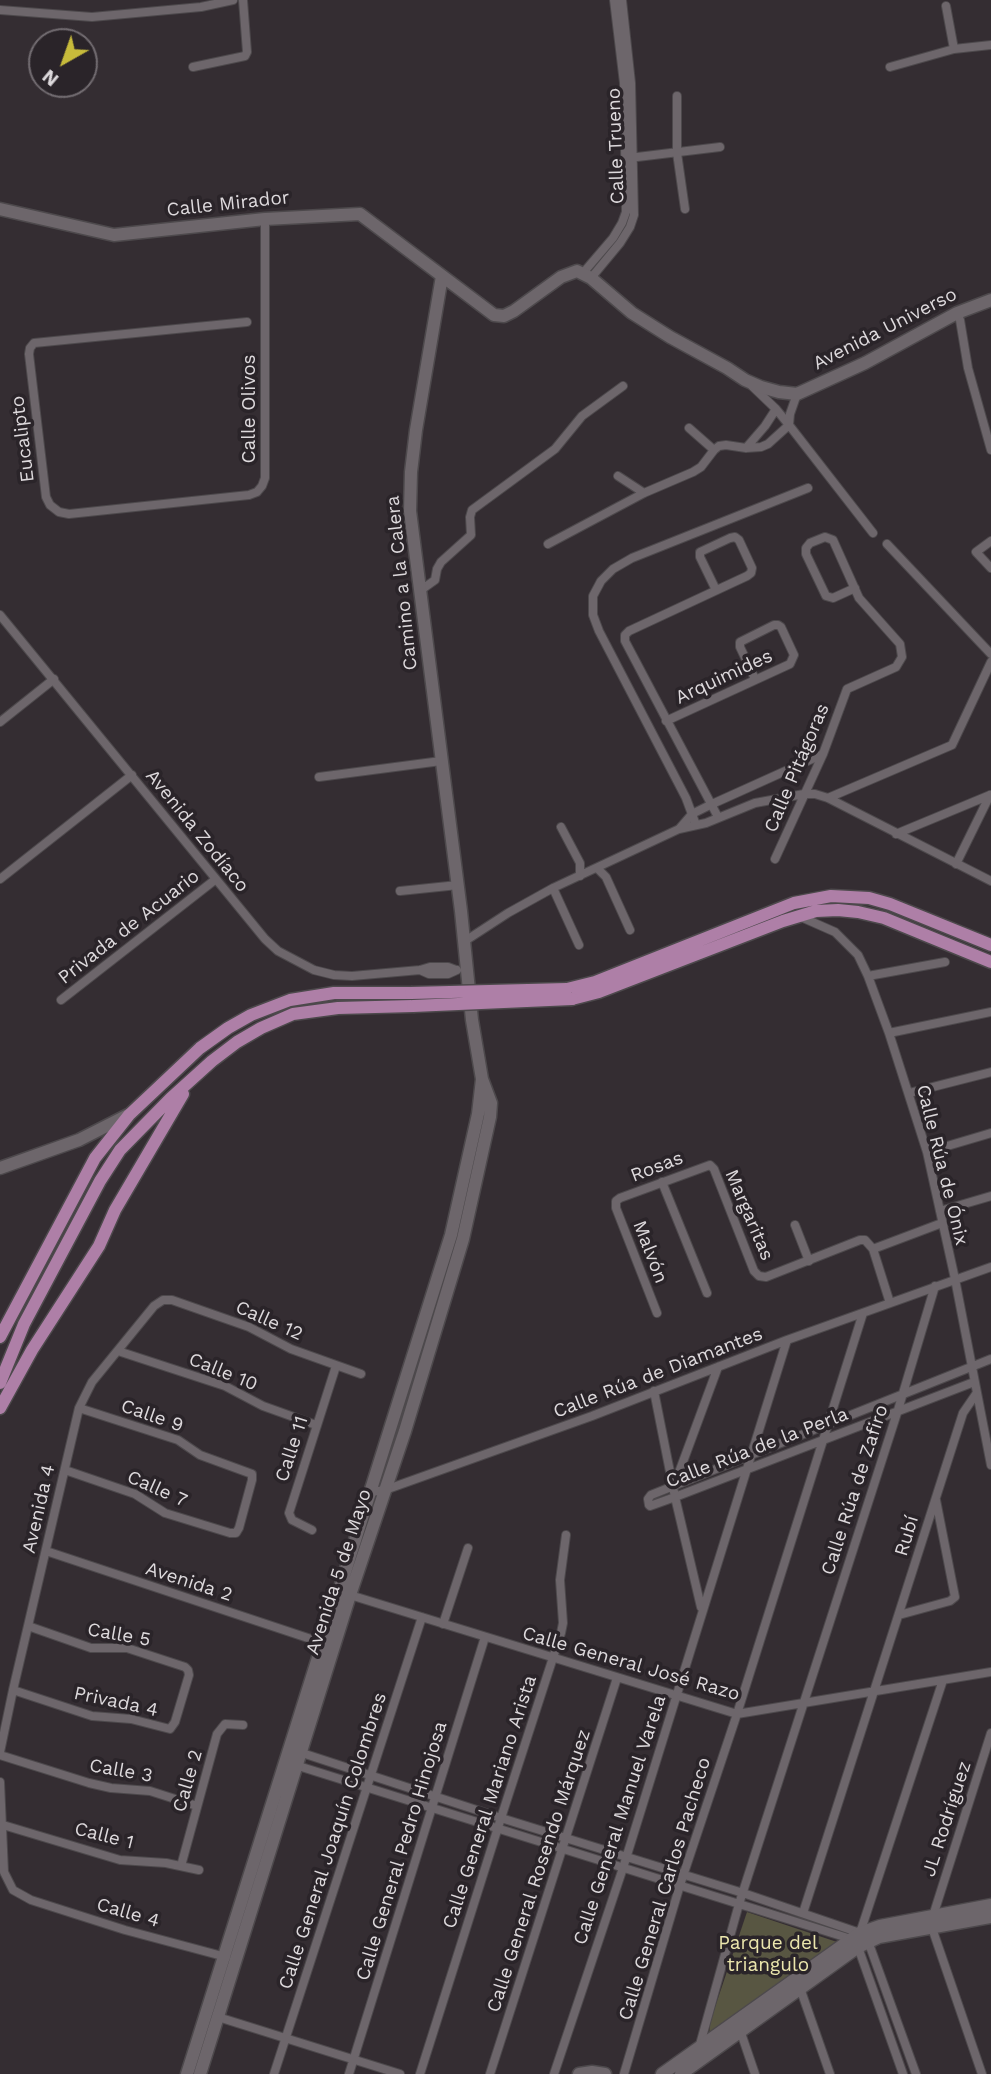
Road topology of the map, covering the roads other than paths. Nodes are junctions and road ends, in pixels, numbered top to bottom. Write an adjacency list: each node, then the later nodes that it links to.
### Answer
1 (233, 0): 6 (street)
2 (243, 0): 9 (street)
3 (614, 0): 14 (street, Calle Trueno)
4 (622, 0): 14 (street, Calle Trueno)
5 (946, 6): 8 (street)
6 (0, 10)
7 (991, 46): 8 (street)
8 (954, 49): 10 (street)
9 (193, 67)
10 (890, 67)
11 (677, 96): 13 (street)
12 (720, 147): 13 (street)
13 (677, 153): 14 (street); 16 (street)
14 (627, 158): 18 (street, Calle Trueno)
15 (0, 209): 17 (street, Calle Mirador)
16 (685, 209)
17 (265, 219): 19 (street, Calle Mirador); 35 (street, Calle Olivos)
18 (587, 275): 19 (street); 23 (street)
19 (442, 276): 42 (street, Camino a la Calera)
20 (991, 300): 21 (street, Avenida Universo)
21 (957, 313): 25 (street, Avenida Universo); 31 (street)
22 (247, 322): 35 (street, Eucalipto)
23 (745, 380): 25 (street); 26 (street)
24 (624, 386): 42 (street)
25 (797, 394): 27 (street)
26 (776, 409): 27 (street); 29 (street)
27 (789, 425): 29 (street); 36 (street)
28 (689, 428): 30 (street)
29 (746, 448): 30 (street)
30 (713, 450): 34 (street)
31 (991, 450)
32 (618, 476): 34 (street)
33 (808, 488): 59 (street)
34 (644, 493): 38 (street)
35 (69, 514)
36 (873, 533)
37 (991, 541): 40 (street)
38 (548, 544)
39 (887, 544): 45 (street)
40 (991, 568)
41 (855, 588): 41 (street); 51 (street, Calle Pitágoras)
42 (421, 590): 52 (street, Camino a la Calera)
43 (716, 590): 43 (street); 49 (street)
44 (0, 615): 47 (street, Avenida Zodíaco)
45 (991, 654)
46 (991, 662): 57 (street)
47 (54, 679): 50 (street); 53 (street, Avenida Zodíaco)
48 (755, 680): 48 (street, Arquimides); 49 (street, Arquimides)
49 (666, 721): 58 (street)
50 (0, 722)
51 (823, 754): 55 (street, Calle Pitágoras); 58 (street)
52 (441, 761): 54 (street); 72 (street, Camino a la Calera)
53 (132, 775): 69 (street); 70 (street, Avenida Zodíaco)
54 (319, 777)
55 (804, 794): 57 (street); 60 (street); 65 (street, Calle Pitágoras)
56 (990, 796): 64 (street); 66 (street)
57 (828, 799): 64 (street)
58 (710, 805): 59 (street); 60 (street)
59 (692, 814): 61 (street); 63 (street)
60 (718, 817): 61 (street)
61 (696, 825): 63 (street)
62 (561, 827): 68 (street)
63 (679, 829): 67 (street)
64 (897, 834): 66 (street)
65 (775, 859)
66 (956, 864): 71 (street)
67 (597, 868): 68 (street); 76 (street)
68 (580, 876): 73 (street)
69 (0, 879)
70 (216, 879): 82 (street, Avenida Zodíaco); 86 (street, Privada de Acuario)
71 (991, 881)
72 (458, 885): 74 (street); 77 (street, Camino a la Calera)
73 (554, 888): 77 (street); 78 (street)
74 (400, 891)
75 (796, 916): 81 (main road); 83 (street, Calle Rúa de Ónix); 84 (main road)
76 (630, 930)
77 (464, 941): 82 (street, Camino a la Calera)
78 (579, 945)
79 (991, 945): 84 (main road)
80 (945, 962): 83 (street)
81 (991, 962)
82 (462, 970): 98 (street, Avenida 5 de Mayo)
83 (868, 976): 88 (street, Calle Rúa de Ónix)
84 (569, 994): 85 (main road, bridge)
85 (412, 999): 90 (main road); 92 (main road)
86 (61, 1000)
87 (991, 1012): 88 (street)
88 (889, 1033): 91 (street, Calle Rúa de Ónix)
89 (991, 1072): 91 (street)
90 (198, 1075): 123 (main road); 127 (main road)
91 (909, 1093): 94 (street, Calle Rúa de Ónix)
92 (129, 1115): 96 (street); 114 (main road)
93 (991, 1133): 94 (street)
94 (927, 1152): 101 (street, Calle Rúa de Ónix)
95 (710, 1165): 97 (street, Rosas); 105 (street, Margaritas)
96 (0, 1168)
97 (662, 1182): 100 (street, Rosas); 109 (street)
98 (469, 1187): 138 (street, Avenida 5 de Mayo); 139 (street, Avenida 5 de Mayo)
99 (991, 1196): 101 (street)
100 (616, 1201): 113 (street, Malvón)
101 (940, 1211): 102 (street, Calle Rúa de Ónix)
102 (942, 1223): 104 (street); 107 (street, Calle Rúa de Ónix)
103 (795, 1225): 105 (street)
104 (873, 1249): 105 (street); 111 (street)
105 (809, 1261)
106 (991, 1267): 107 (street, Calle Rúa de Diamantes)
107 (955, 1279): 108 (street, Calle Rúa de Diamantes); 119 (street, Calle Rúa de Ónix)
108 (935, 1286): 111 (street, Calle Rúa de Diamantes); 125 (street, Calle Rúa de Zafiro)
109 (707, 1293)
110 (163, 1300): 116 (street, Avenida 4); 118 (street, Calle 12)
111 (890, 1303): 112 (street, Calle Rúa de Diamantes)
112 (863, 1312): 115 (street, Calle Rúa de Diamantes); 131 (street, Calle General Carlos Pacheco)
113 (656, 1313)
114 (0, 1337)
115 (787, 1340): 120 (street, Calle Rúa de Diamantes); 133 (street, Calle General Manuel Varela)
116 (118, 1351): 128 (street, Avenida 4); 130 (street, Calle 10)
117 (991, 1359): 119 (street, Calle Rúa de la Perla)
118 (336, 1366): 121 (street, Calle 12); 130 (street, Calle 11)
119 (971, 1366): 122 (street, Calle Rúa de Ónix); 125 (street, Calle Rúa de la Perla)
120 (718, 1367): 124 (street, Calle Rúa de Diamantes); 137 (street)
121 (361, 1374)
122 (974, 1382): 126 (street, Calle Rúa de Ónix); 129 (street, Calle Rúa de la Perla)
123 (0, 1383)
124 (654, 1391): 137 (street); 138 (street, Calle Rúa de Diamantes)
125 (903, 1394): 129 (street, Calle Rúa de Zafiro); 131 (street, Calle Rúa de la Perla)
126 (976, 1394): 134 (street, Calle Rúa de Ónix); 140 (street, Rubí)
127 (0, 1408)
128 (79, 1408): 136 (street, Avenida 4); 143 (street, Calle 9)
129 (898, 1410): 132 (street, Calle Rúa de la Perla); 164 (street, Calle Rúa de Zafiro)
130 (316, 1425): 142 (street, Calle 11)
131 (827, 1425): 132 (street, Calle General Carlos Pacheco); 133 (street, Calle Rúa de la Perla)
132 (824, 1439): 135 (street, Calle Rúa de la Perla); 165 (street, Calle General Carlos Pacheco)
133 (753, 1454): 135 (street, Calle General Manuel Varela); 137 (street, Calle Rúa de la Perla)
134 (991, 1465)
135 (748, 1469): 141 (street, Calle Rúa de la Perla); 149 (street, Calle General Manuel Varela)
136 (65, 1470): 143 (street, Calle 7); 147 (street, Avenida 4)
137 (674, 1486): 141 (street); 141 (street, Calle Rúa de la Perla)
138 (385, 1490): 139 (street, Calle Rúa de Diamantes); 145 (street, Avenida 5 de Mayo)
139 (371, 1492): 145 (street, Avenida 5 de Mayo)
140 (935, 1496): 150 (street, Rubí); 150 (street)
141 (675, 1497): 149 (street)
142 (312, 1530)
143 (236, 1533)
144 (566, 1535): 156 (street, Calle General Mariano Arista)
145 (361, 1541): 148 (street, Avenida 5 de Mayo); 155 (street, Avenida 5 de Mayo)
146 (468, 1548): 152 (street)
147 (46, 1551): 153 (street, Avenida 4); 155 (street, Avenida 2)
148 (350, 1595): 151 (street, Calle General José Razo); 160 (street, Avenida 5 de Mayo)
149 (702, 1610): 163 (street, Calle General Manuel Varela)
150 (899, 1615): 162 (street, Rubí)
151 (422, 1617): 152 (street, Calle General José Razo); 172 (street, Calle General Joaquín Colombres)
152 (443, 1624): 154 (street, Calle General José Razo)
153 (28, 1626): 161 (street, Avenida 4); 166 (street, Calle 5)
154 (485, 1637): 156 (street, Calle General José Razo); 175 (street, Calle General Pedro Hinojosa)
155 (323, 1643): 160 (street, Avenida 5 de Mayo)
156 (553, 1658): 158 (street, Calle General José Razo); 178 (street, Calle General Mariano Arista)
157 (991, 1672): 159 (street, Calle General José Razo)
158 (617, 1678): 163 (street, Calle General José Razo); 181 (street, Calle General Rosendo Márquez)
159 (943, 1680): 162 (street, Calle General José Razo); 195 (street)
160 (317, 1684): 169 (street, Avenida 5 de Mayo)
161 (13, 1690): 166 (street, Privada 4); 170 (street, Avenida 4)
162 (873, 1691): 164 (street, Calle General José Razo); 192 (street, Rubí)
163 (676, 1696): 165 (street, Calle General José Razo); 183 (street, Calle General Manuel Varela)
164 (804, 1703): 165 (street, Calle General José Razo); 189 (street, Calle Rúa de Zafiro)
165 (737, 1714): 187 (street, Calle General Carlos Pacheco)
166 (173, 1726)
167 (243, 1726): 176 (street, Calle 2)
168 (991, 1733): 194 (street, JL Rodríguez)
169 (296, 1750): 171 (street, Avenida 5 de Mayo); 172 (street)
170 (0, 1753): 176 (street, Calle 3)
171 (291, 1764): 174 (street); 196 (street, Avenida 5 de Mayo)
172 (371, 1775): 174 (street, Calle General Joaquín Colombres); 175 (street)
173 (0, 1782): 179 (street)
174 (367, 1788): 177 (street); 200 (street, Calle General Joaquín Colombres)
175 (435, 1796): 177 (street, Calle General Pedro Hinojosa); 178 (street)
176 (197, 1806): 184 (street, Calle 2)
177 (431, 1808): 180 (street); 202 (street, Calle General Pedro Hinojosa)
178 (501, 1818): 180 (street, Calle General Mariano Arista); 181 (street)
179 (3, 1825): 184 (street, Calle 1); 196 (street, Calle 4)
180 (497, 1829): 182 (street); 209 (street, Calle General Mariano Arista)
181 (566, 1838): 182 (street, Calle General Rosendo Márquez); 183 (street)
182 (562, 1849): 185 (street); 210 (street, Calle General Rosendo Márquez)
183 (626, 1856): 185 (street, Calle General Manuel Varela); 187 (street)
184 (181, 1866): 186 (street, Calle 1)
185 (623, 1868): 188 (street); 211 (street, Calle General Manuel Varela)
186 (199, 1870)
187 (684, 1874): 188 (street, Calle General Carlos Pacheco); 189 (street)
188 (680, 1885): 190 (street); 214 (street, Calle General Carlos Pacheco)
189 (743, 1893): 190 (street, Calle Rúa de Zafiro); 192 (street)
190 (739, 1904): 195 (street); 201 (street, Calle Rúa de Zafiro)
191 (991, 1905): 194 (street)
192 (803, 1913): 195 (street)
193 (991, 1917): 194 (street)
194 (932, 1922): 195 (street); 221 (street)
195 (859, 1940): 197 (street); 219 (street); 220 (street)
196 (230, 1958): 198 (street, Avenida 5 de Mayo); 204 (street, Avenida 5 de Mayo)
197 (798, 1984): 199 (street); 218 (street)
198 (218, 2017): 200 (street); 205 (street, Avenida 5 de Mayo)
199 (738, 2026): 201 (street); 203 (street); 217 (street)
200 (285, 2038): 202 (street); 206 (street, Calle General Joaquín Colombres)
201 (699, 2048): 203 (street, Calle Rúa de Zafiro); 215 (street)
202 (354, 2059): 207 (street, Calle General Pedro Hinojosa); 208 (street)
203 (699, 2062): 216 (street)
204 (187, 2074)
205 (200, 2074)
206 (274, 2074)
207 (349, 2074)
208 (400, 2074)
209 (419, 2074)
210 (490, 2074)
211 (554, 2074)
212 (579, 2074): 213 (street)
213 (605, 2074)
214 (624, 2074)
215 (662, 2074)
216 (681, 2074)
217 (755, 2074)
218 (830, 2074)
219 (903, 2074)
220 (916, 2074)
221 (982, 2074)

